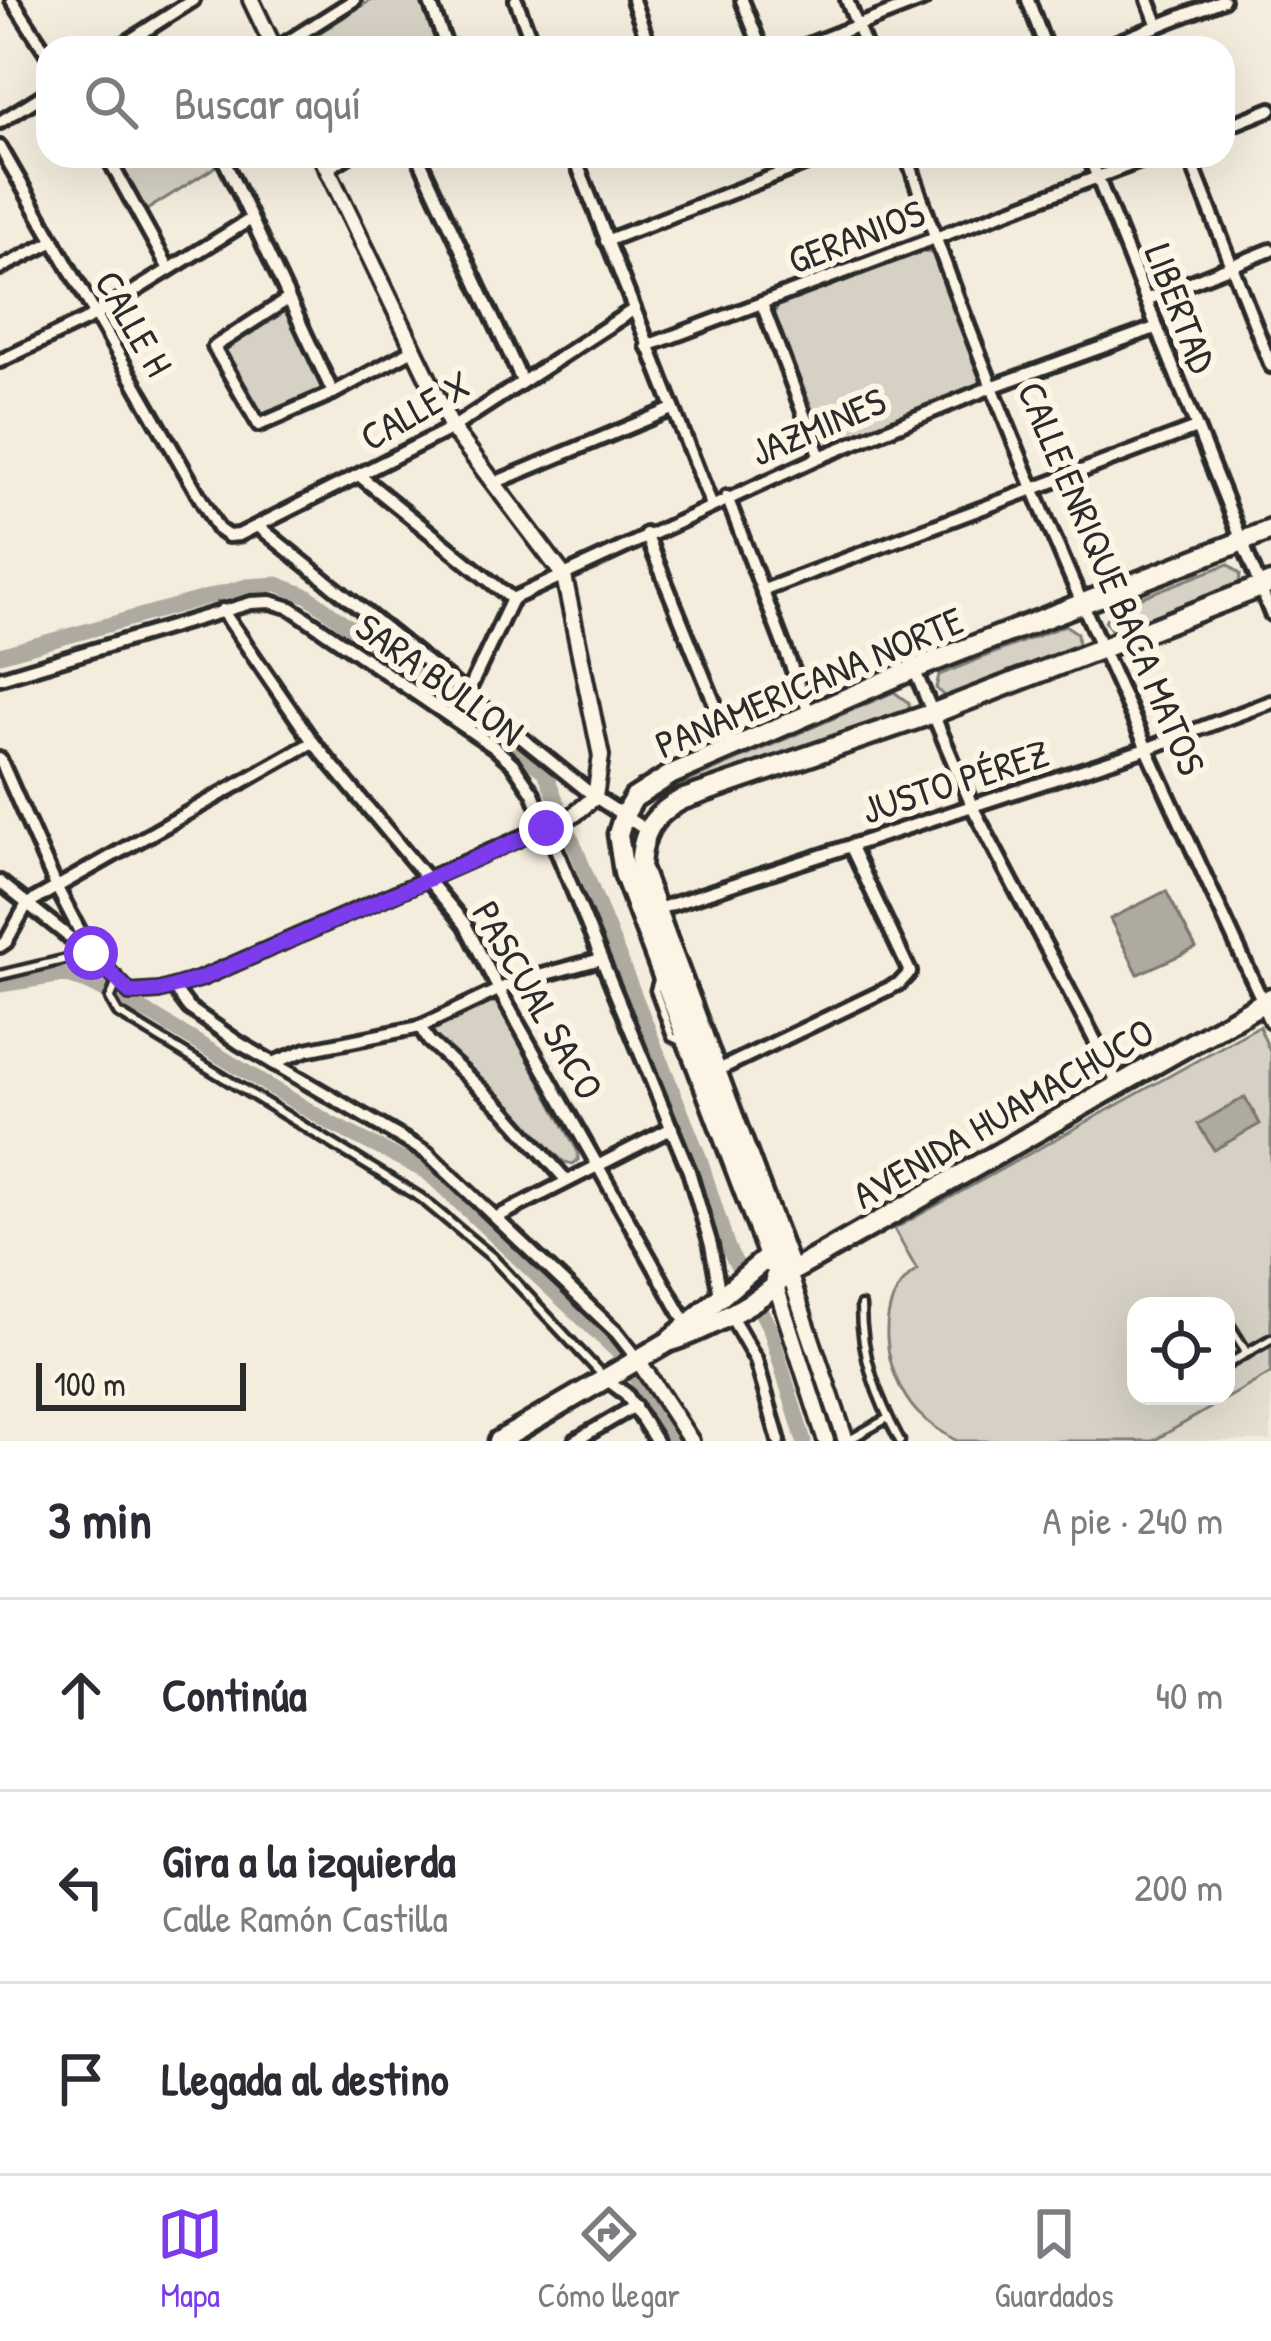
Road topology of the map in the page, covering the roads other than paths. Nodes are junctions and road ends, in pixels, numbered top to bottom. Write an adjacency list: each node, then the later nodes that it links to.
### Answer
1 (12, 0): 27 (street)
2 (193, 0): 16 (street)
3 (251, 0): 17 (street)
4 (354, 0): 18 (street)
5 (429, 0): 19 (street)
6 (515, 0): 20 (street)
7 (632, 0): 21 (street)
8 (742, 0): 22 (street)
9 (847, 0): 14 (street)
10 (923, 0): 14 (street)
11 (1028, 0): 25 (street)
12 (1148, 0): 15 (street)
13 (1223, 0): 15 (street)
14 (857, 26): 23 (street); 24 (street)
15 (1158, 26): 26 (street)
16 (137, 36)
17 (270, 36)
18 (296, 36)
19 (442, 36)
20 (529, 36)
21 (646, 36)
22 (756, 36)
23 (831, 36)
24 (861, 36)
25 (1042, 36)
26 (1133, 36)
27 (36, 37)
28 (36, 100): 30 (street)
29 (1270, 114): 31 (street)
30 (0, 122)
31 (1235, 124)
32 (0, 147): 46 (street, CALLE H)
33 (114, 168): 51 (street)
34 (227, 168): 44 (street)
35 (326, 168): 59 (street)
36 (424, 168): 62 (street)
37 (579, 168): 47 (street)
38 (794, 168): 47 (street)
39 (911, 168): 45 (street, CALLE ENRIQUE BACA MATOS)
40 (1094, 168): 43 (street, LIBERTAD)
41 (1123, 168): 43 (street, GERANIOS)
42 (1194, 168): 49 (street)
43 (1098, 178): 45 (street, GERANIOS); 53 (street, LIBERTAD)
44 (250, 219): 51 (street); 52 (street)
45 (935, 238): 54 (street, GERANIOS); 63 (street, CALLE ENRIQUE BACA MATOS)
46 (54, 241): 50 (street); 56 (street, CALLE H)
47 (606, 241): 55 (street)
48 (1271, 250): 49 (street)
49 (1232, 265): 53 (street); 61 (street)
50 (0, 268)
51 (170, 269): 56 (street)
52 (289, 299): 64 (street); 64 (street)
53 (1146, 300): 57 (street, LIBERTAD)
54 (762, 304): 58 (street, GERANIOS); 68 (street)
55 (633, 310): 58 (street); 62 (street, CALLE X)
56 (94, 316): 60 (street); 75 (street, CALLE H)
57 (1155, 328): 63 (street, JAZMINES); 67 (street, LIBERTAD)
58 (646, 346): 65 (street)
59 (411, 351): 64 (street); 66 (street)
60 (0, 361)
61 (1271, 366)
62 (522, 381): 66 (street, CALLE X)
63 (994, 386): 68 (street, JAZMINES); 71 (street, CALLE ENRIQUE BACA MATOS)
64 (333, 393)
65 (672, 409): 70 (street); 73 (street)
66 (452, 428): 69 (street, CALLE X); 70 (street)
67 (1196, 428): 71 (street); 78 (street, LIBERTAD)
68 (820, 457): 72 (street, JAZMINES)
69 (360, 476): 74 (street, CALLE X); 82 (street)
70 (494, 484): 79 (street)
71 (1035, 487): 81 (street); 83 (street, CALLE ENRIQUE BACA MATOS)
72 (727, 497): 73 (street, JAZMINES); 81 (street)
73 (711, 504): 77 (street, JAZMINES)
74 (258, 526): 75 (street, CALLE X); 89 (street)
75 (218, 529)
76 (1271, 530): 78 (main road, PANAMERICANA NORTE)
77 (646, 534): 79 (street, JAZMINES); 94 (street)
78 (1240, 542): 80 (street, LIBERTAD); 83 (main road, PANAMERICANA NORTE)
79 (564, 577): 82 (street, JAZMINES); 97 (street)
80 (1265, 586): 85 (street, LIBERTAD); 86 (main road, PANAMERICANA NORTE)
81 (764, 590): 92 (street)
82 (512, 599): 89 (street)
83 (1081, 604): 86 (street, CALLE ENRIQUE BACA MATOS); 87 (main road, PANAMERICANA NORTE)
84 (222, 610): 88 (street, SARA BULLON); 93 (street, PASCUAL SACO); 101 (street, SARA BULLON)
85 (1271, 614)
86 (1099, 648): 91 (main road, PANAMERICANA NORTE); 95 (street, CALLE ENRIQUE BACA MATOS)
87 (914, 669): 91 (street); 92 (main road, PANAMERICANA NORTE)
88 (0, 678)
89 (467, 694): 97 (street)
90 (1271, 703): 95 (street, JUSTO PÉREZ)
91 (934, 713): 98 (street); 102 (main road, PANAMERICANA NORTE)
92 (810, 715): 94 (main road, PANAMERICANA NORTE)
93 (314, 742): 104 (street, PASCUAL SACO); 106 (street)
94 (733, 749): 100 (main road, PANAMERICANA NORTE)
95 (1146, 749): 98 (street, JUSTO PÉREZ); 116 (street, CALLE ENRIQUE BACA MATOS)
96 (0, 759): 106 (street)
97 (595, 796): 99 (street); 100 (street)
98 (973, 808): 103 (street, JUSTO PÉREZ); 120 (street)
99 (575, 814): 101 (street)
100 (624, 815): 102 (street); 119 (main road)
101 (550, 826): 104 (street); 111 (street, SARA BULLON)
102 (646, 830): 108 (main road)
103 (851, 847): 108 (street, JUSTO PÉREZ); 119 (street)
104 (427, 881): 113 (street); 115 (street, PASCUAL SACO)
105 (0, 882): 107 (street)
106 (56, 886): 107 (street); 110 (street)
107 (27, 904): 109 (street); 110 (street)
108 (655, 910): 119 (main road)
109 (0, 946)
110 (91, 953): 112 (lane); 114 (street)
111 (601, 959): 115 (street); 121 (street, SARA BULLON)
112 (0, 975)
113 (173, 987): 114 (street); 118 (street)
114 (114, 990): 135 (lane)
115 (499, 990): 117 (street); 122 (street, PASCUAL SACO)
116 (1268, 1007): 120 (main road, AVENIDA HUAMACHUCO)
117 (420, 1027): 118 (street); 123 (street)
118 (273, 1064): 124 (street)
119 (711, 1074): 125 (main road); 126 (main road)
120 (1118, 1084): 126 (main road, AVENIDA HUAMACHUCO)
121 (672, 1127): 122 (street); 127 (street, SARA BULLON)
122 (598, 1165): 123 (street); 129 (street, PASCUAL SACO)
123 (567, 1181): 124 (street)
124 (497, 1217): 135 (street)
125 (764, 1264): 126 (main road); 127 (main road)
126 (778, 1282): 127 (main road, AVENIDA HUAMACHUCO); 143 (street); 144 (street)
127 (731, 1300): 129 (main road); 132 (main road); 142 (street, SARA BULLON)
128 (861, 1306): 137 (lane)
129 (686, 1323): 132 (main road)
130 (1235, 1334): 133 (lane)
131 (1271, 1339): 133 (lane)
132 (668, 1342): 135 (main road)
133 (1247, 1353): 134 (lane)
134 (1235, 1360)
135 (623, 1369): 136 (street); 138 (main road); 141 (street)
136 (634, 1406): 139 (street); 140 (street)
137 (888, 1418): 144 (lane); 145 (lane)
138 (499, 1441)
139 (574, 1441)
140 (656, 1441)
141 (692, 1441)
142 (779, 1441)
143 (826, 1441)
144 (846, 1441)
145 (900, 1441)

